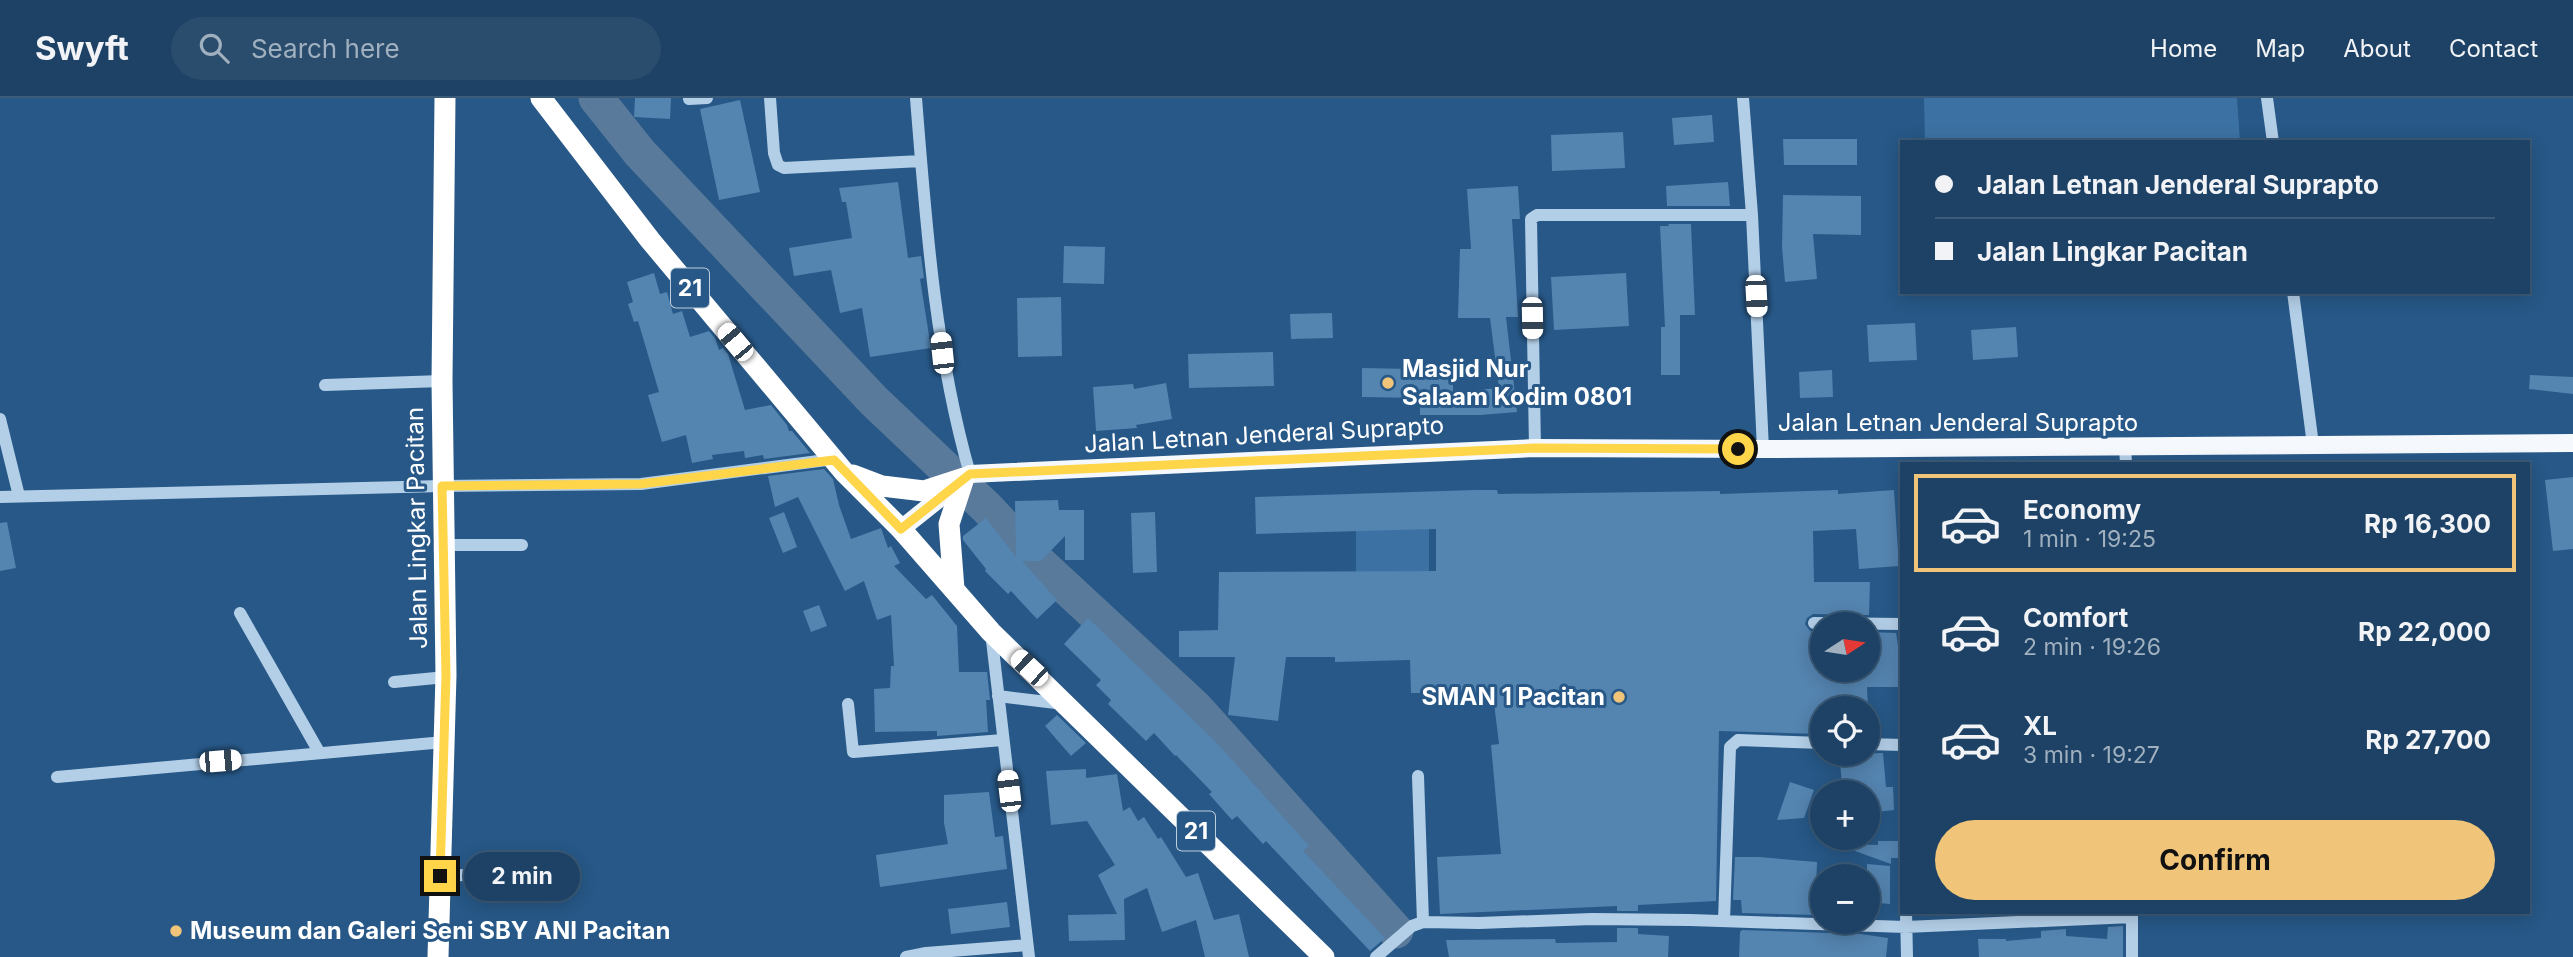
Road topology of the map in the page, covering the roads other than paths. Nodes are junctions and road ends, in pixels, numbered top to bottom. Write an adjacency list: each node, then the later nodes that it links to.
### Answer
1 (444, 98): 13 (highway, Jalan Lingkar Pacitan)
2 (541, 98): 22 (highway, 21)
3 (706, 98): 8 (street)
4 (770, 98): 10 (street)
5 (916, 98): 10 (street)
6 (1742, 98): 11 (street)
7 (2267, 98): 9 (street)
8 (689, 99)
9 (2273, 140)
10 (921, 161): 23 (street)
11 (1752, 215): 16 (street); 19 (street)
12 (2293, 294): 18 (street)
13 (442, 381): 14 (street); 24 (highway, Jalan Lingkar Pacitan)
14 (326, 385)
15 (0, 419): 25 (street)
16 (1535, 441): 19 (main road, Jalan Letnan Jenderal Suprapto); 23 (main road, Jalan Letnan Jenderal Suprapto)
17 (2573, 443): 18 (main road, Jalan Letnan Jenderal Suprapto)
18 (2314, 445): 20 (main road, Jalan Letnan Jenderal Suprapto)
19 (1763, 449): 21 (main road, Jalan Letnan Jenderal Suprapto)
20 (2126, 455): 21 (main road, Jalan Letnan Jenderal Suprapto)
21 (1902, 456)
22 (839, 466): 23 (highway); 24 (street); 27 (highway, 21)
23 (960, 482): 27 (main road); 30 (highway)
24 (442, 486): 25 (street); 28 (highway, Jalan Lingkar Pacitan)
25 (19, 496): 26 (street)
26 (0, 497)
27 (901, 529): 30 (highway, 21)
28 (443, 545): 29 (street); 35 (highway, Jalan Lingkar Pacitan)
29 (522, 545)
30 (954, 589): 34 (highway, 21)
31 (240, 613): 45 (street)
32 (1880, 624): 33 (street)
33 (1900, 624)
34 (991, 632): 37 (street); 39 (highway, 21)
35 (446, 677): 36 (street); 41 (highway, Jalan Lingkar Pacitan)
36 (394, 682)
37 (998, 696): 39 (street); 40 (street)
38 (848, 704): 40 (street)
39 (1067, 704): 59 (highway, 21)
40 (1003, 740): 55 (street)
41 (444, 742): 45 (street); 49 (highway, Jalan Lingkar Pacitan)
42 (1810, 743): 52 (street)
43 (1880, 744): 44 (street)
44 (1900, 745)
45 (319, 752): 47 (street)
46 (1418, 776): 53 (street)
47 (57, 777)
48 (539, 872): 49 (street)
49 (440, 876): 57 (highway, Jalan Lingkar Pacitan)
50 (1906, 914): 54 (street)
51 (2132, 914): 54 (street); 61 (street)
52 (1724, 921): 53 (street); 54 (street)
53 (1418, 924): 56 (street)
54 (1906, 927): 60 (street)
55 (1028, 951): 58 (street)
56 (1377, 956)
57 (438, 957)
58 (906, 957)
59 (1324, 957)
60 (1907, 957)
61 (2132, 957)

